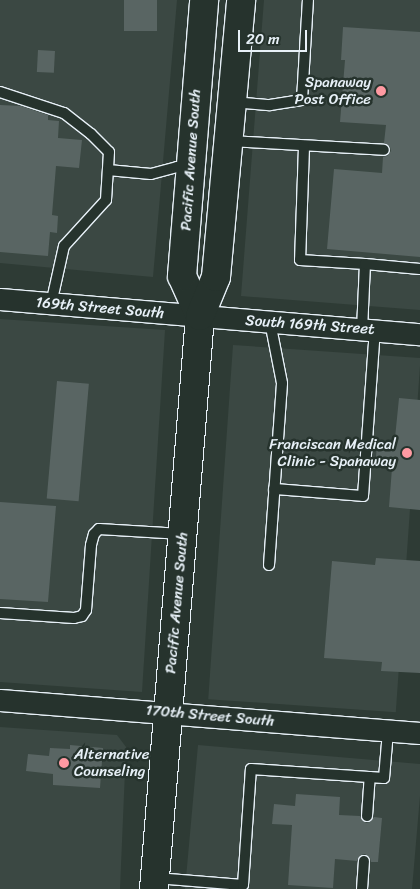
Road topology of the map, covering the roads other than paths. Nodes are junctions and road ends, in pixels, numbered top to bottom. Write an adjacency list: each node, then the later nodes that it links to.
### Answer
1 (204, 0): 10 (main road, Pacific Avenue South)
2 (241, 0): 5 (main road, Pacific Avenue South)
3 (308, 0): 5 (lane)
4 (0, 92): 9 (lane)
5 (232, 102): 6 (main road, Pacific Avenue South)
6 (228, 141): 7 (lane); 15 (main road, Pacific Avenue South)
7 (304, 146): 8 (lane); 11 (lane)
8 (384, 150)
9 (108, 170): 10 (lane); 14 (lane)
10 (190, 170): 15 (main road, Pacific Avenue South)
11 (366, 264): 12 (lane); 17 (lane)
12 (420, 269)
13 (0, 300): 14 (street, 169th Street South)
14 (51, 304): 15 (street, 169th Street South)
15 (200, 316): 16 (street, South 169th Street); 20 (main road, Pacific Avenue South)
16 (270, 322): 17 (street, South 169th Street); 19 (lane)
17 (368, 330): 18 (street, South 169th Street); 19 (lane)
18 (420, 334)
19 (274, 489): 21 (lane)
20 (182, 534): 22 (lane); 24 (main road, Pacific Avenue South)
21 (269, 565)
22 (0, 613)
23 (0, 700): 24 (street, 170th Street South)
24 (168, 712): 25 (street, 170th Street South); 30 (main road, Pacific Avenue South)
25 (388, 731): 26 (street, 170th Street South); 27 (lane)
26 (420, 733)
27 (370, 777): 28 (lane); 31 (lane)
28 (367, 816)
29 (364, 861): 32 (lane)
30 (154, 884): 31 (lane)
31 (245, 887)
32 (362, 889)

